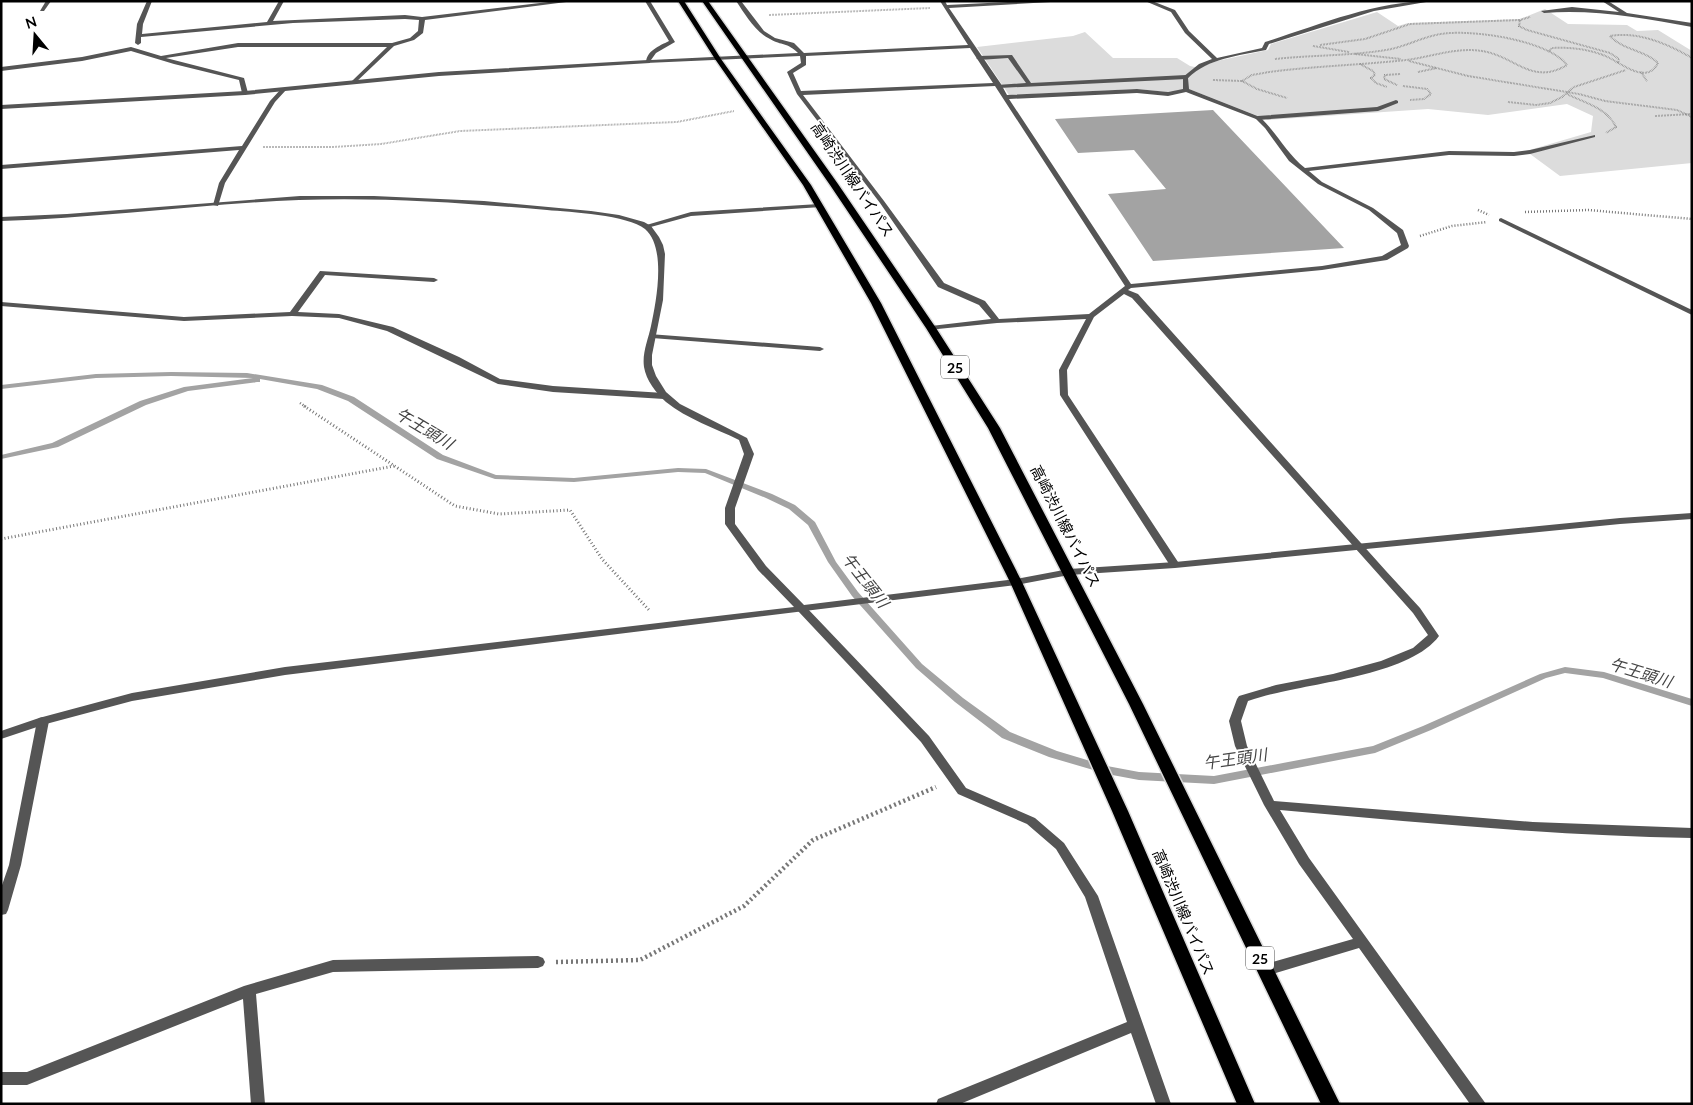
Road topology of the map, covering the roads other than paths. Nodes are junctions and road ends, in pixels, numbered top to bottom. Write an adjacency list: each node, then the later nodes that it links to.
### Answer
1 (49, 1): 16 (street)
2 (150, 1): 22 (street)
3 (282, 1): 20 (street)
4 (572, 1): 14 (street)
5 (647, 1): 32 (street)
6 (681, 1): 29 (main road, 高崎渋川線バイパス)
7 (705, 1): 27 (main road, 高崎渋川線バイパス / 25)
8 (738, 1): 26 (street)
9 (942, 1): 15 (street)
10 (1066, 1): 15 (street)
11 (1147, 1): 31 (street)
12 (1430, 1): 31 (street)
13 (1604, 1): 18 (street)
14 (538, 3): 19 (street)
15 (945, 7): 24 (street)
16 (42, 10)
17 (1544, 11): 18 (street)
18 (1626, 14): 21 (street)
19 (422, 19): 20 (street); 23 (street)
20 (269, 23): 22 (street)
21 (1692, 25)
22 (138, 36): 25 (street)
23 (392, 45): 28 (street); 35 (street)
24 (972, 46): 26 (street); 30 (street)
25 (132, 49): 28 (street); 33 (street)
26 (803, 55): 27 (street); 41 (street)
27 (746, 57): 29 (street); 62 (main road, 高崎渋川線バイパス / 25)
28 (159, 58): 40 (street)
29 (718, 58): 32 (street); 51 (main road, 高崎渋川線バイパス)
30 (979, 58): 36 (street); 37 (street)
31 (1216, 60): 34 (street)
32 (648, 62): 35 (street)
33 (1, 69)
34 (1186, 77): 37 (street); 39 (street)
35 (354, 82): 38 (street)
36 (998, 85): 37 (street); 41 (street); 42 (street)
37 (1030, 85)
38 (283, 90): 40 (street); 47 (street)
39 (1186, 90): 42 (street); 45 (street)
40 (245, 93): 44 (street)
41 (799, 93): 61 (street)
42 (1006, 97): 56 (street)
43 (1399, 100): 45 (street)
44 (1, 107)
45 (1258, 118): 49 (street)
46 (1593, 136): 49 (street)
47 (245, 148): 48 (street); 50 (street)
48 (1, 167)
49 (1304, 170): 56 (street)
50 (216, 205): 52 (street); 54 (street)
51 (819, 206): 54 (street); 70 (main road, 高崎渋川線バイパス)
52 (1, 219)
53 (1501, 220): 58 (street)
54 (647, 226): 63 (street)
55 (434, 280): 59 (street)
56 (1126, 288): 60 (street); 67 (street)
57 (1, 304): 59 (street)
58 (1692, 313)
59 (292, 314): 65 (street)
60 (1092, 316): 61 (street); 68 (street)
61 (997, 321): 62 (street)
62 (931, 328): 69 (main road, 高崎渋川線バイパス / 25)
63 (652, 336): 64 (street); 65 (street)
64 (820, 349)
65 (664, 396): 71 (street)
66 (1692, 516): 67 (street)
67 (1360, 547): 68 (street); 74 (street)
68 (1174, 565): 69 (street)
69 (1069, 572): 70 (street); 79 (main road, 高崎渋川線バイパス / 25)
70 (1016, 582): 71 (street); 86 (main road, 高崎渋川線バイパス)
71 (802, 609): 72 (street); 81 (street)
72 (43, 721): 73 (street); 76 (street)
73 (1, 735)
74 (1268, 800): 75 (street); 77 (street)
75 (1692, 833)
76 (1, 910)
77 (1362, 942): 79 (street); 88 (street)
78 (538, 962): 80 (street)
79 (1266, 970): 87 (main road, 高崎渋川線バイパス / 25)
80 (249, 990): 82 (street); 83 (street)
81 (1135, 1025): 84 (street); 85 (street)
82 (1, 1079)
83 (258, 1104)
84 (943, 1104)
85 (1164, 1104)
86 (1246, 1104)
87 (1331, 1104)
88 (1479, 1104)

